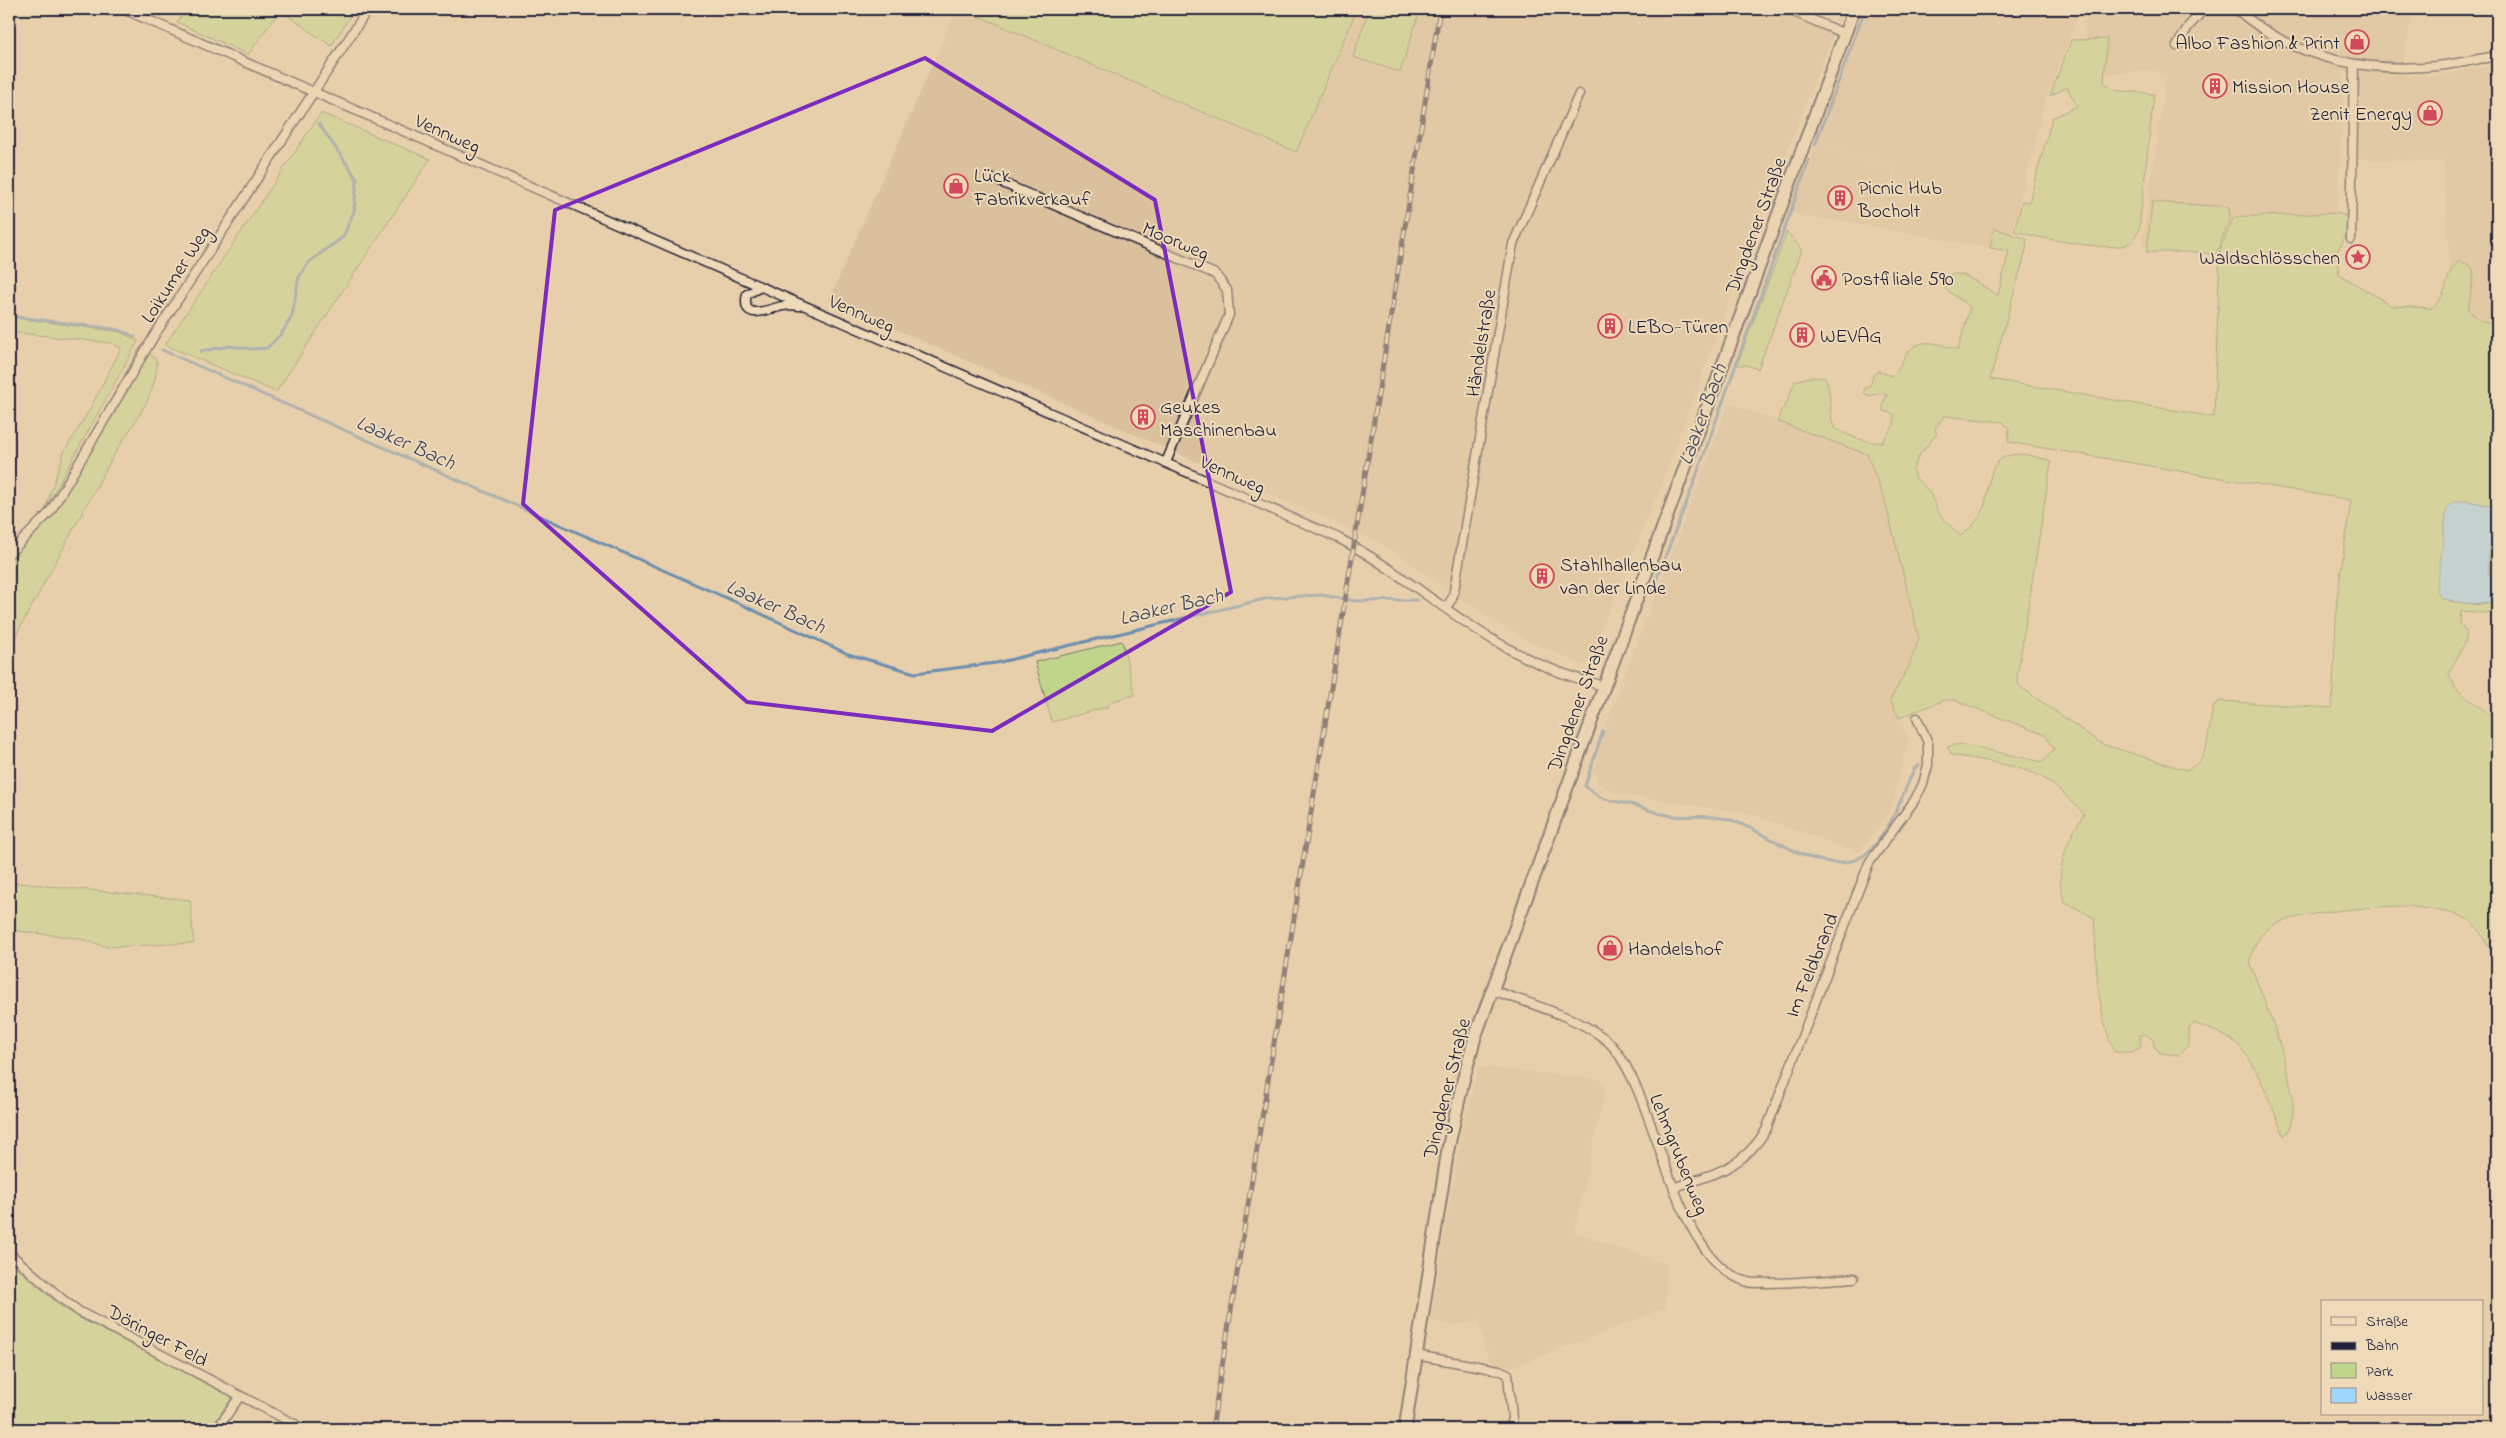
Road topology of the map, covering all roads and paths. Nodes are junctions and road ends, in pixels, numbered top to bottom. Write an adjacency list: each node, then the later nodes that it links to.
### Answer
1 (123, 9): 11 (street, Vennweg)
2 (368, 9): 11 (street, Loikumer Weg)
3 (1787, 9): 7 (street)
4 (1854, 9): 7 (main road, Dingdener Straße)
5 (2204, 9): 8 (street)
6 (2236, 9): 10 (street)
7 (1845, 34): 20 (main road, Dingdener Straße)
8 (2177, 46)
9 (2497, 56): 10 (street)
10 (2354, 65): 14 (street)
11 (313, 92): 15 (street, Vennweg); 18 (street, Loikumer Weg)
12 (1579, 94): 19 (street, Händelstraße)
13 (991, 178): 17 (street, Moorweg)
14 (2351, 238)
15 (761, 286): 16 (street, Vennweg); 16 (street, Vennweg)
16 (808, 307): 17 (street, Vennweg)
17 (1166, 462): 19 (street, Vennweg)
18 (9, 554)
19 (1446, 607): 20 (street, Vennweg)
20 (1604, 686): 22 (main road, Dingdener Straße)
21 (1918, 718): 23 (street, Im Feldbrand)
22 (1492, 990): 23 (street, Lehmgrubenweg); 26 (main road, Dingdener Straße)
23 (1675, 1187): 25 (street, Lehmgrubenweg)
24 (9, 1253): 27 (street, Döringer Feld)
25 (1854, 1278)
26 (1415, 1355): 30 (main road, Dingdener Straße); 31 (street)
27 (240, 1396): 28 (street); 29 (street, Döringer Feld)
28 (217, 1429)
29 (304, 1429)
30 (1405, 1429)
31 (1513, 1429)

